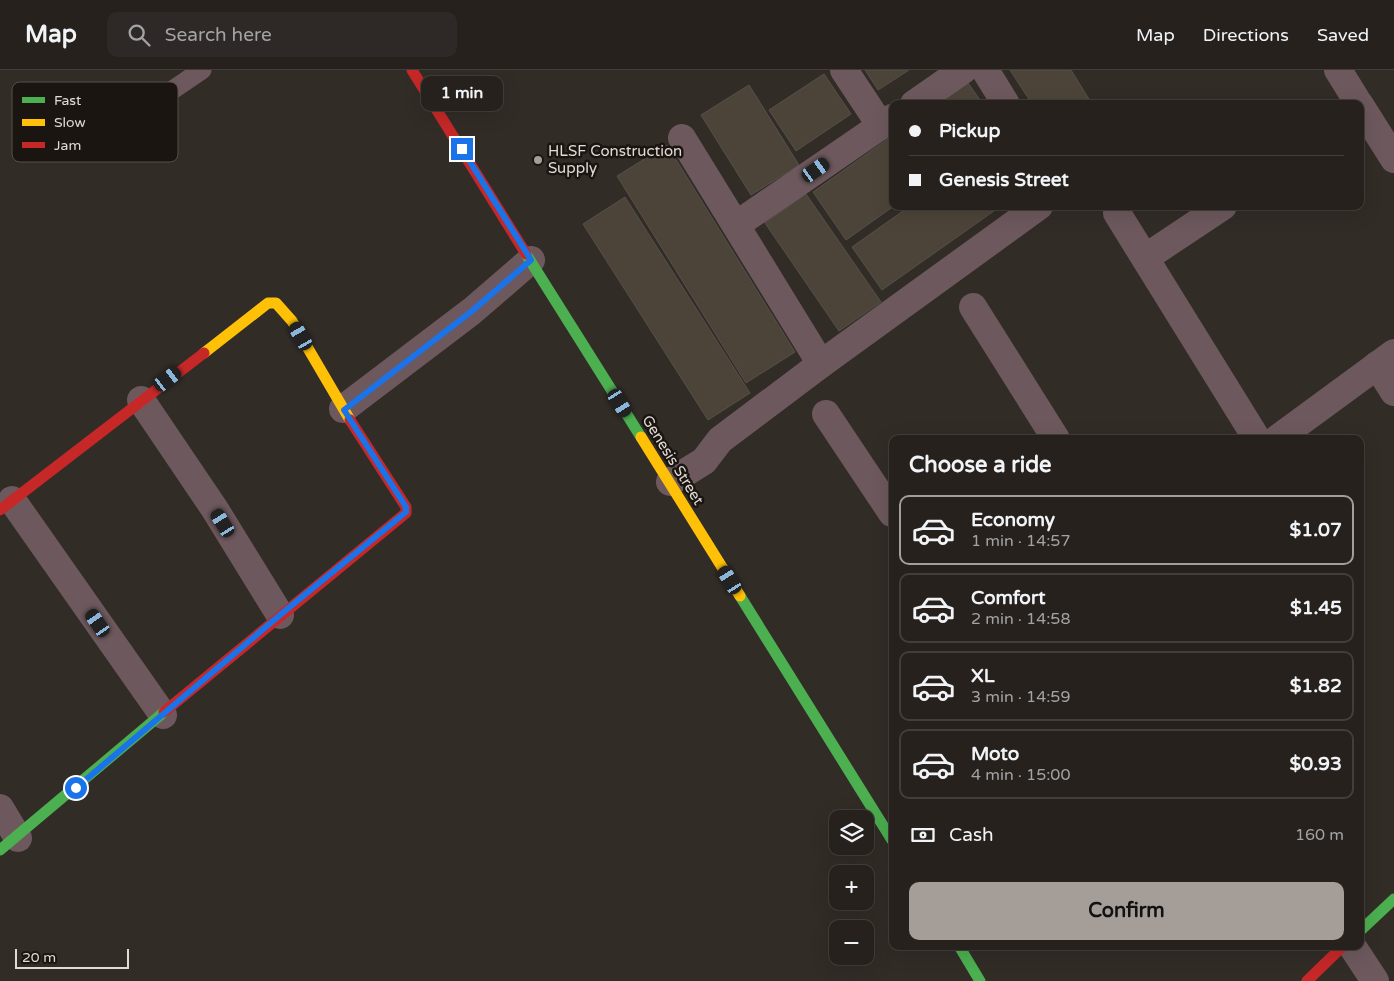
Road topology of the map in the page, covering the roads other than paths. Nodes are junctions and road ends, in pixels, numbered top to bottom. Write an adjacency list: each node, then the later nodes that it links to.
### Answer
1 (202, 70): 7 (lane)
2 (412, 70): 20 (street, Genesis Street)
3 (844, 70): 12 (street)
4 (963, 70): 8 (street)
5 (985, 70): 9 (street)
6 (1338, 70): 10 (street)
7 (178, 86)
8 (920, 100)
9 (1004, 100)
10 (1356, 100)
11 (1364, 114): 14 (street)
12 (886, 122): 18 (street)
13 (682, 138): 18 (street)
14 (1394, 159)
15 (1033, 210): 23 (street)
16 (1217, 210): 19 (street)
17 (1117, 213): 19 (street)
18 (736, 225): 23 (street)
19 (1145, 258): 29 (street)
20 (531, 260): 26 (street); 31 (street, Genesis Street)
21 (974, 307): 28 (street)
22 (1386, 359): 24 (street); 30 (street)
23 (821, 364): 31 (street)
24 (1394, 392)
25 (141, 400): 26 (street); 32 (street); 34 (street)
26 (344, 410): 34 (street)
27 (826, 414): 33 (street)
28 (1054, 435)
29 (1256, 435)
30 (1282, 435)
31 (665, 474): 37 (street, Genesis Street)
32 (6, 505): 35 (street)
33 (889, 508)
34 (280, 615): 35 (street)
35 (163, 715): 38 (street)
36 (0, 808): 38 (street)
37 (889, 835)
38 (9, 844)
39 (1394, 899): 40 (street)
40 (1364, 927)
41 (961, 950): 44 (street)
42 (1339, 950): 45 (street)
43 (1355, 950): 46 (street)
44 (980, 981)
45 (1307, 981)
46 (1375, 981)

